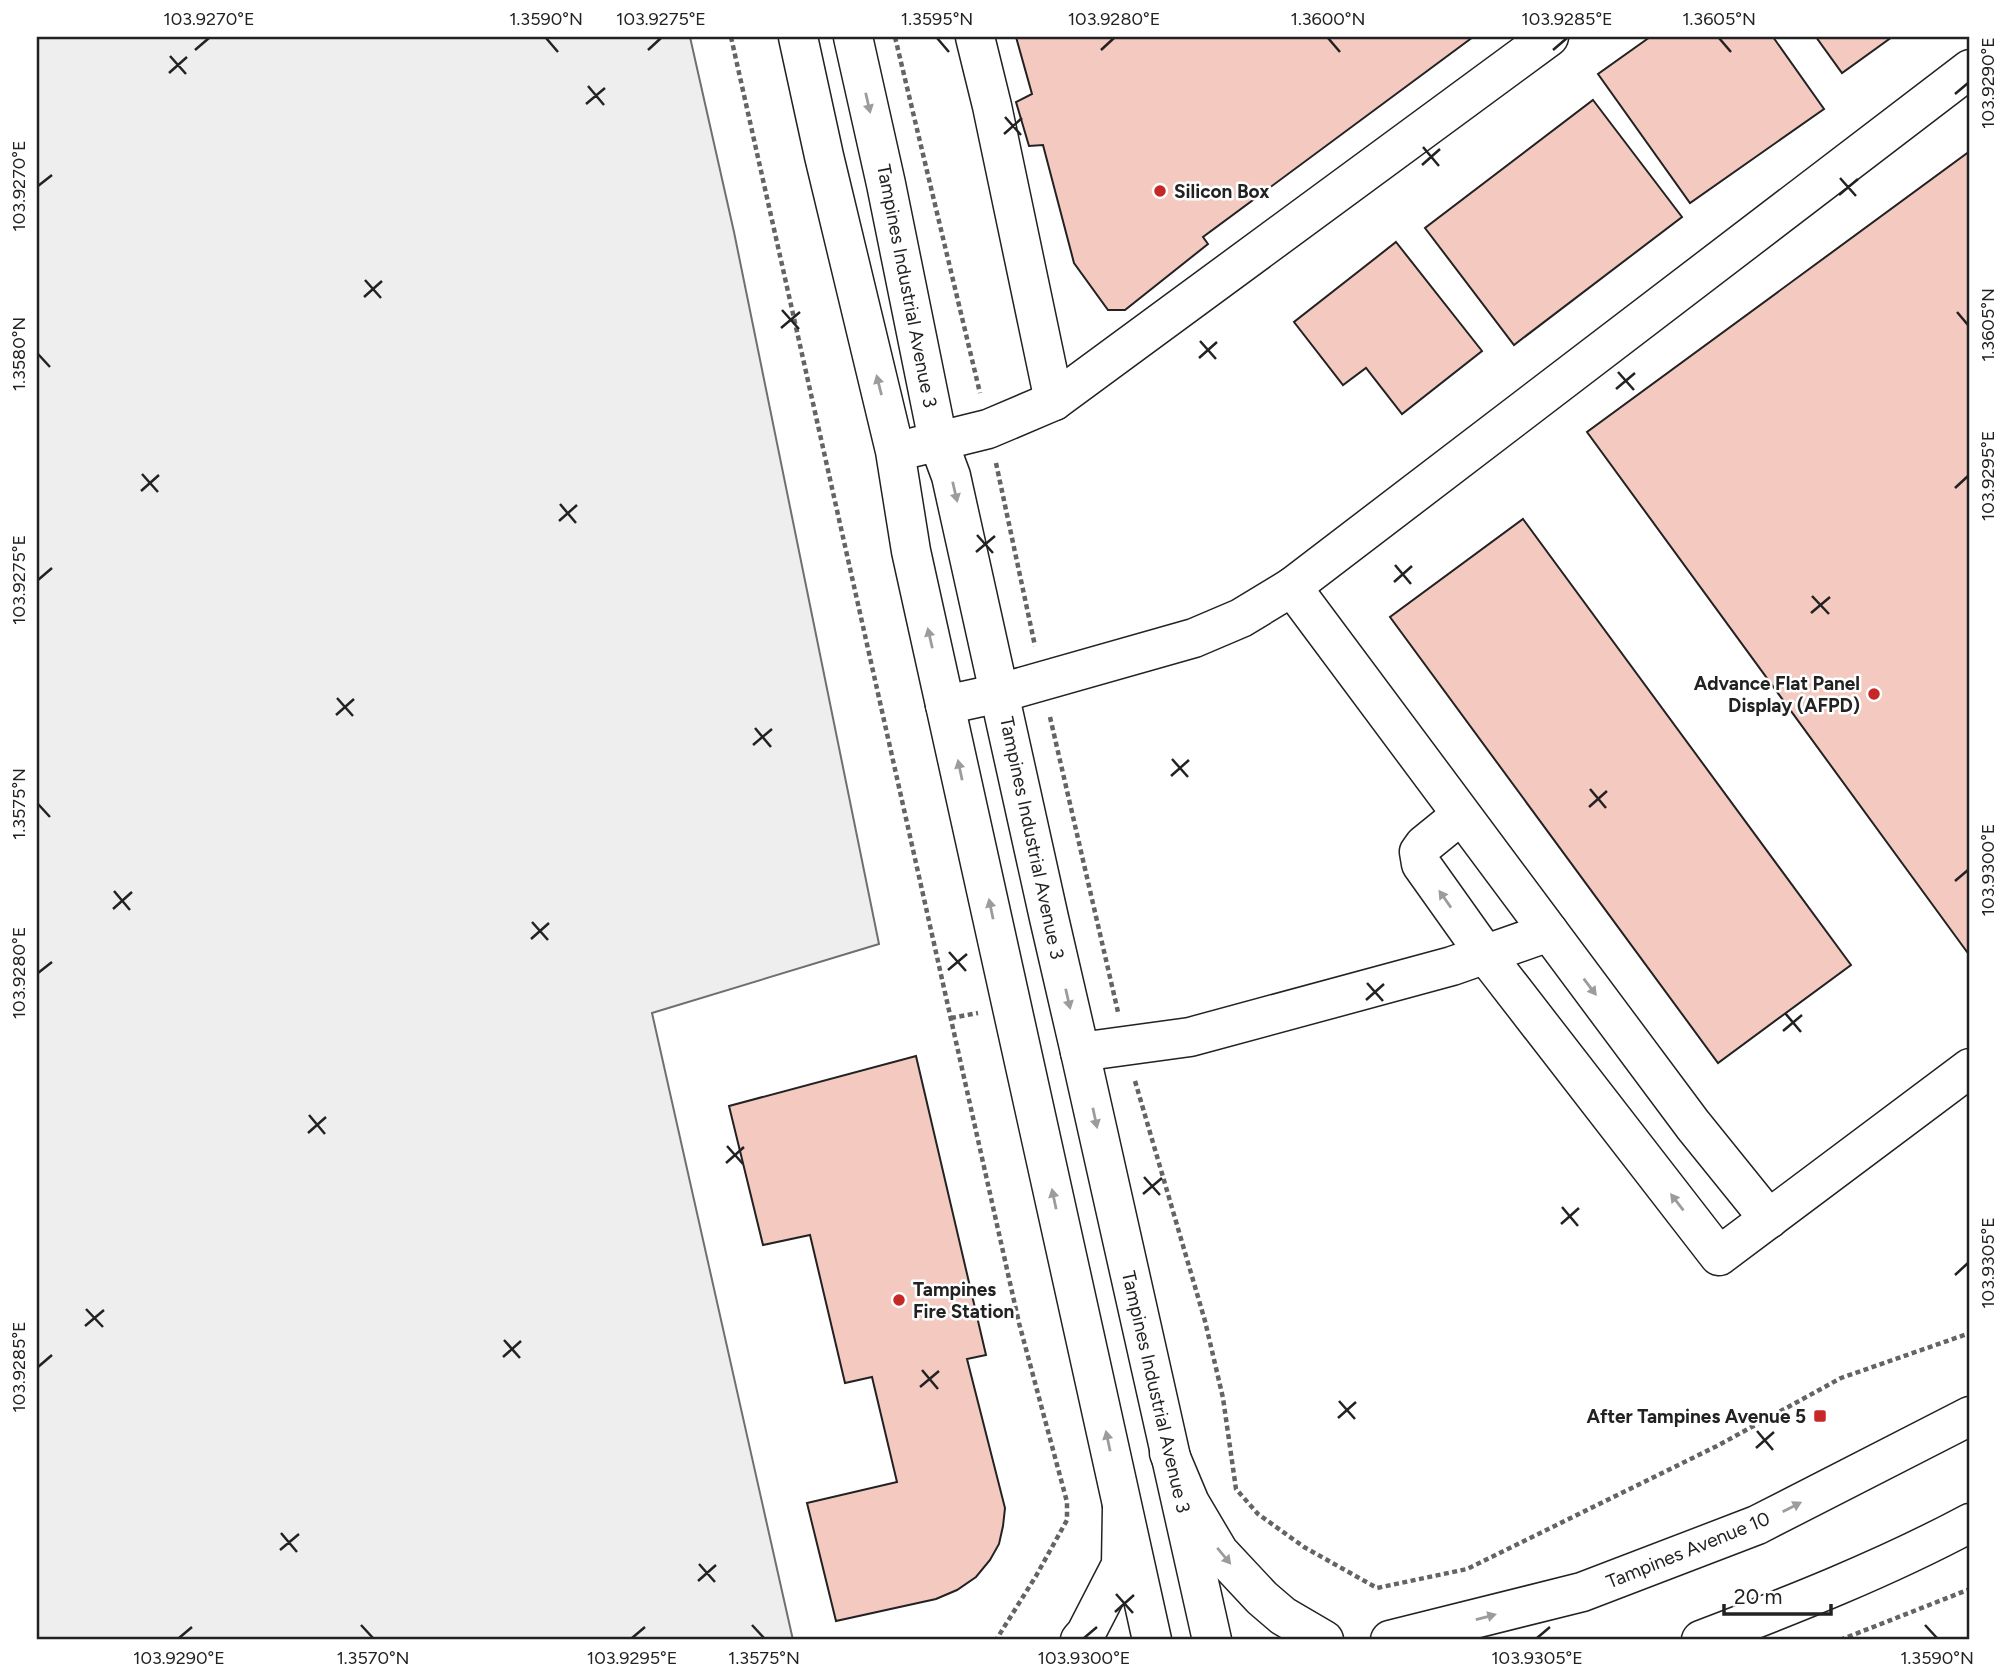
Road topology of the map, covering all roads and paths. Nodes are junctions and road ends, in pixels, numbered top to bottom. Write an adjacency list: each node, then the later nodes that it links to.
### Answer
1 (731, 37): 29 (path)
2 (798, 37): 11 (street, one-way to 2)
3 (853, 37): 10 (street, Tampines Industrial Avenue 3, one-way to 10)
4 (895, 37): 9 (path)
5 (975, 37): 8 (street)
6 (1549, 37): 8 (street)
7 (1970, 69): 12 (street)
8 (1055, 401): 9 (street)
9 (988, 429): 10 (street); 13 (path)
10 (938, 441): 11 (street); 14 (street, Tampines Industrial Avenue 3, one-way to 14)
11 (895, 451): 15 (street, one-way to 11)
12 (1292, 587): 13 (street); 16 (street)
13 (1042, 681): 14 (street); 19 (path)
14 (1000, 694): 15 (street); 20 (street, Tampines Industrial Avenue 3, one-way to 20)
15 (945, 705): 26 (street, one-way to 15)
16 (1461, 815): 17 (street); 18 (street, one-way to 16)
17 (1549, 932): 18 (street); 22 (street, one-way to 22)
18 (1485, 954): 19 (street); 22 (street, one-way to 18)
19 (1125, 1046): 20 (street); 23 (path)
20 (1080, 1052): 25 (street, Tampines Industrial Avenue 3, one-way to 25)
21 (1970, 1068): 22 (street)
22 (1769, 1219)
23 (1970, 1334)
24 (1970, 1416): 34 (street, Tampines Avenue 10, one-way to 24)
25 (1169, 1453): 32 (street, Tampines Industrial Avenue 3); 33 (street, one-way to 33)
26 (1122, 1508): 30 (street); 31 (street)
27 (1970, 1523): 35 (street)
28 (1970, 1589): 36 (path)
29 (996, 1640)
30 (1080, 1640)
31 (1152, 1640)
32 (1212, 1640)
33 (1324, 1640)
34 (1390, 1640)
35 (1701, 1640)
36 (1840, 1640)

